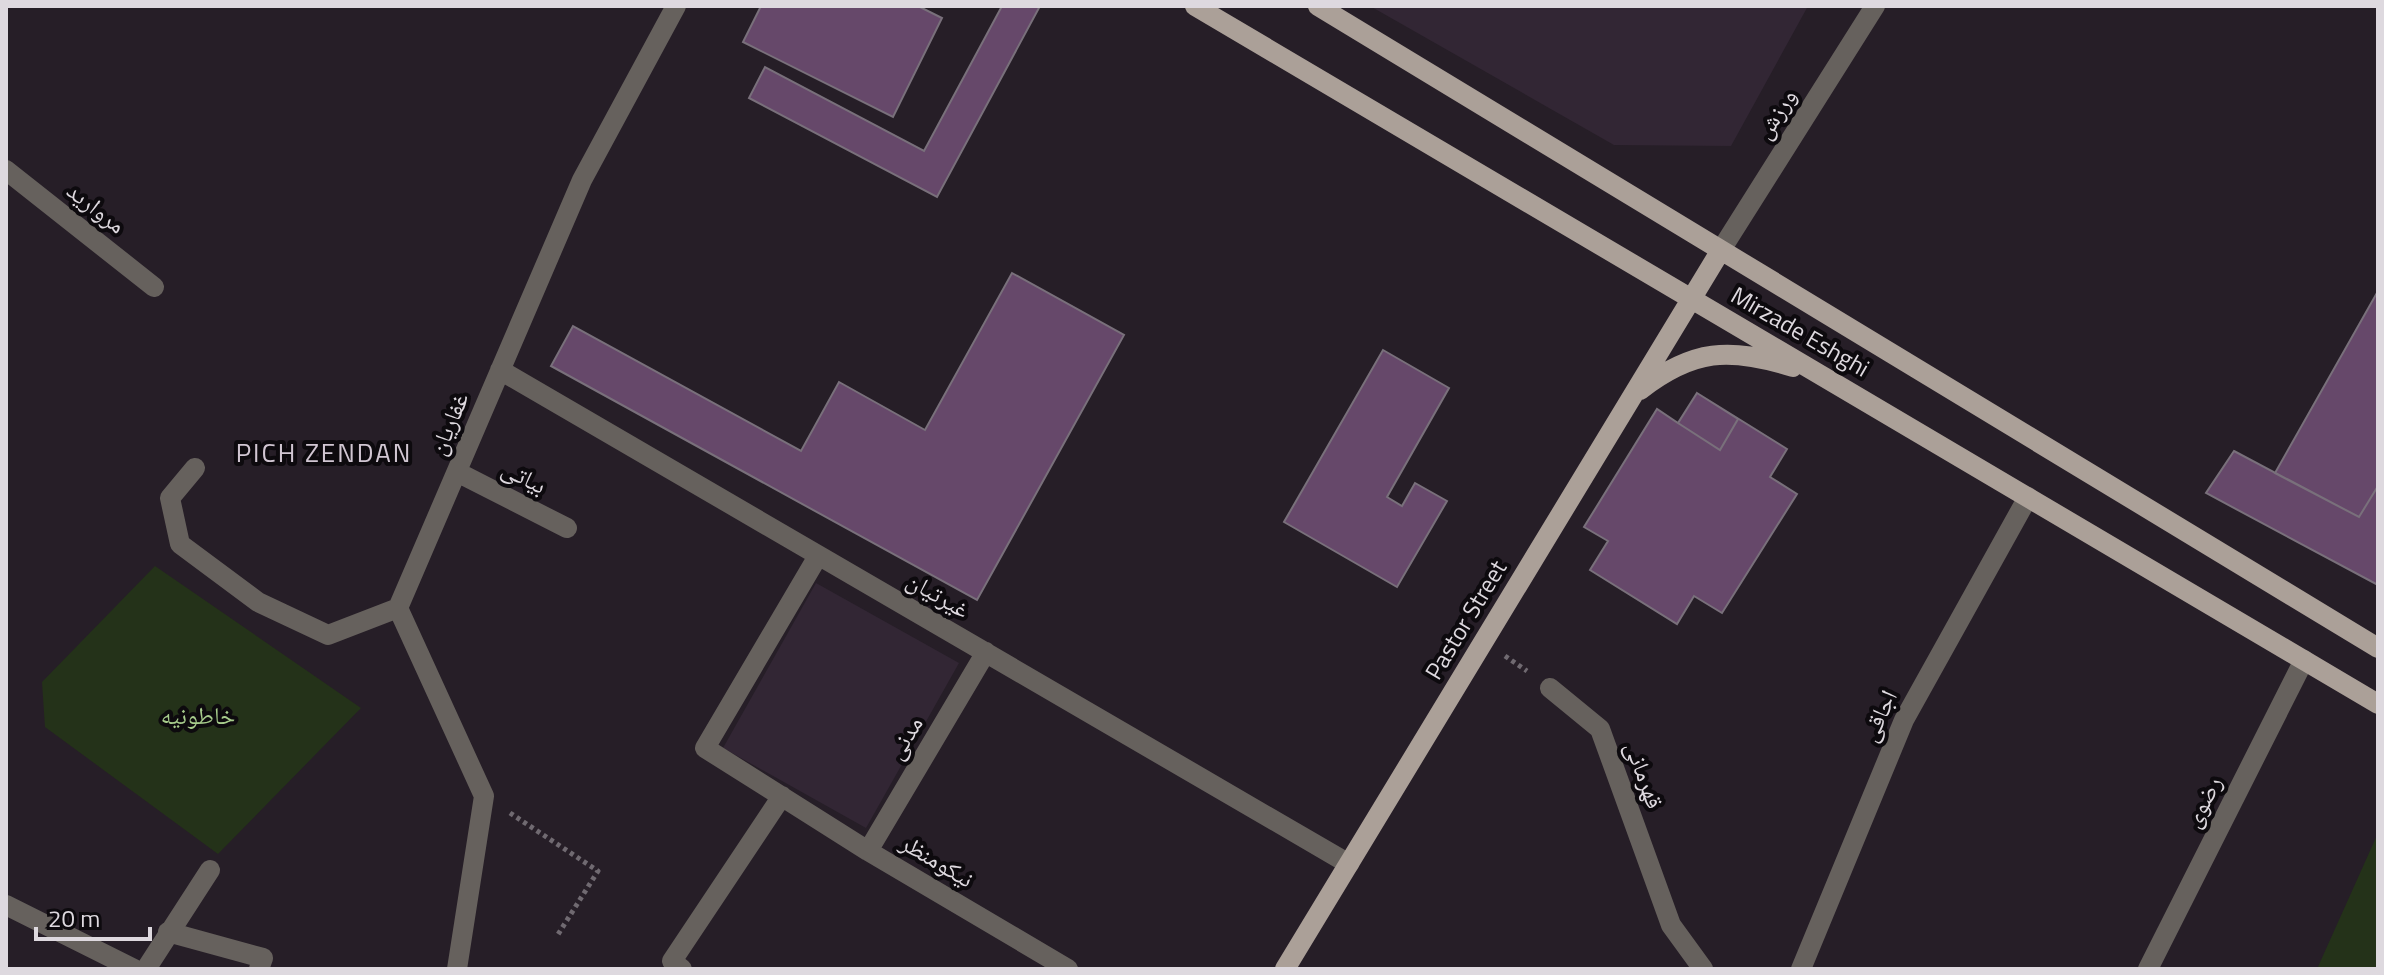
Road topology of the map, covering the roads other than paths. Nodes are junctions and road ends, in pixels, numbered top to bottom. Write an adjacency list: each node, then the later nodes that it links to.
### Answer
1 (676, 6): 9 (street, غفاریان)
2 (1195, 6): 8 (main road, Mirzade Eshghi)
3 (1318, 6): 6 (main road, Mirzade Eshghi)
4 (1875, 6): 6 (street, ورزش)
5 (6, 170): 7 (street, مروارید)
6 (1721, 250): 8 (main road, Pastor Street); 18 (main road, Mirzade Eshghi)
7 (154, 287)
8 (1691, 298): 10 (main road, Mirzade Eshghi); 11 (main road, Pastor Street)
9 (500, 370): 13 (street, غفاریان); 16 (street, غیرتیان)
10 (1826, 378): 11 (main road); 14 (main road, Mirzade Eshghi)
11 (1633, 395): 25 (main road, Pastor Street)
12 (195, 468): 17 (street)
13 (457, 472): 15 (street, بیاتی); 17 (street, غفاریان)
14 (2028, 497): 20 (main road, Mirzade Eshghi); 37 (street, اجاقی)
15 (567, 528)
16 (818, 556): 19 (street, غیرتیان); 23 (street, نیکومنظر)
17 (398, 608): 33 (street)
18 (2378, 648)
19 (986, 652): 24 (street, مدنی); 25 (street, غیرتیان)
20 (2304, 660): 22 (main road, Mirzade Eshghi); 38 (street, رضوی)
21 (1550, 688): 36 (street, قهرمانی)
22 (2378, 704)
23 (782, 796): 24 (street, نیکومنظر); 29 (street)
24 (868, 851): 34 (street, نیکومنظر)
25 (1349, 864): 35 (main road, Pastor Street)
26 (210, 870): 28 (street)
27 (6, 905): 30 (street)
28 (168, 932): 31 (street); 32 (street)
29 (677, 965)
30 (134, 969)
31 (146, 969)
32 (259, 969)
33 (457, 969)
34 (1068, 969)
35 (1285, 969)
36 (1703, 969)
37 (1801, 969)
38 (2148, 969)

